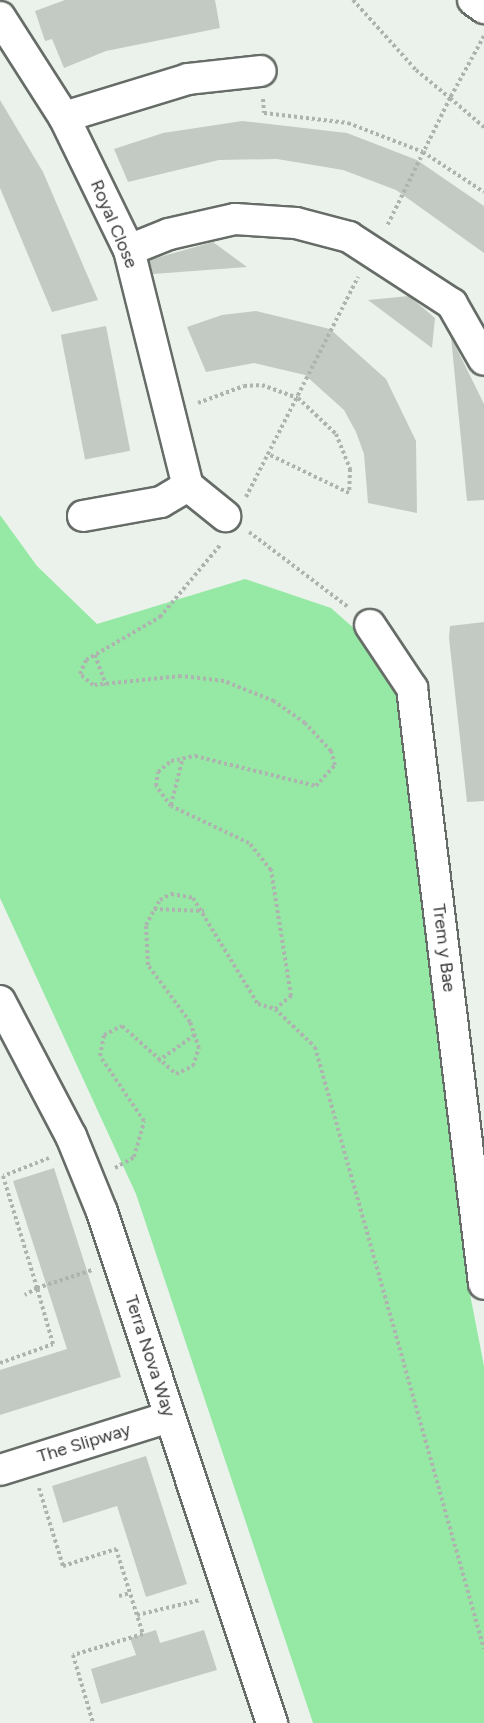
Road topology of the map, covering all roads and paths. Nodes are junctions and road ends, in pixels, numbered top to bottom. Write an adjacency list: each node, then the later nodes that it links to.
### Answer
1 (353, 0): 7 (path)
2 (473, 0): 3 (street)
3 (484, 8)
4 (0, 17): 8 (street, Royal Close)
5 (484, 35): 7 (path)
6 (261, 71): 8 (street); 10 (path)
7 (450, 98): 9 (path); 10 (path)
8 (64, 117): 13 (street, Royal Close)
9 (484, 127)
10 (423, 152): 11 (path); 12 (path)
11 (484, 192)
12 (392, 219)
13 (129, 250): 15 (street); 17 (street, Royal Close)
14 (362, 270): 16 (path)
15 (484, 360)
16 (298, 398): 17 (path); 18 (path); 18 (path)
17 (174, 425): 19 (street, Royal Close)
18 (268, 453): 21 (path)
19 (188, 486): 20 (street); 21 (street)
20 (83, 516)
21 (234, 521): 22 (path); 23 (path)
22 (370, 625): 36 (street, Trem y Bae)
23 (95, 654): 24 (path); 24 (path)
24 (106, 685): 25 (path)
25 (183, 756): 26 (path); 26 (path)
26 (171, 806): 30 (path)
27 (154, 909): 28 (path); 28 (path); 31 (path)
28 (204, 911): 30 (path)
29 (0, 1001): 33 (street, Terra Nova Way)
30 (275, 1009): 47 (path)
31 (196, 1034): 32 (path); 32 (path)
32 (158, 1061): 34 (path)
33 (76, 1148): 35 (street, Terra Nova Way); 37 (path)
34 (112, 1169)
35 (118, 1262): 37 (path); 40 (street, Terra Nova Way)
36 (484, 1284)
37 (37, 1288): 38 (path); 39 (path)
38 (25, 1295)
39 (0, 1363)
40 (169, 1417): 41 (street, The Slipway); 44 (street, Terra Nova Way)
41 (30, 1459): 42 (street, The Slipway); 43 (path)
42 (0, 1470)
43 (130, 1593): 45 (path); 46 (path)
44 (229, 1594): 46 (path); 49 (street, Terra Nova Way)
45 (119, 1596)
46 (137, 1615): 48 (path)
47 (484, 1649)
48 (93, 1723)
49 (272, 1723)

